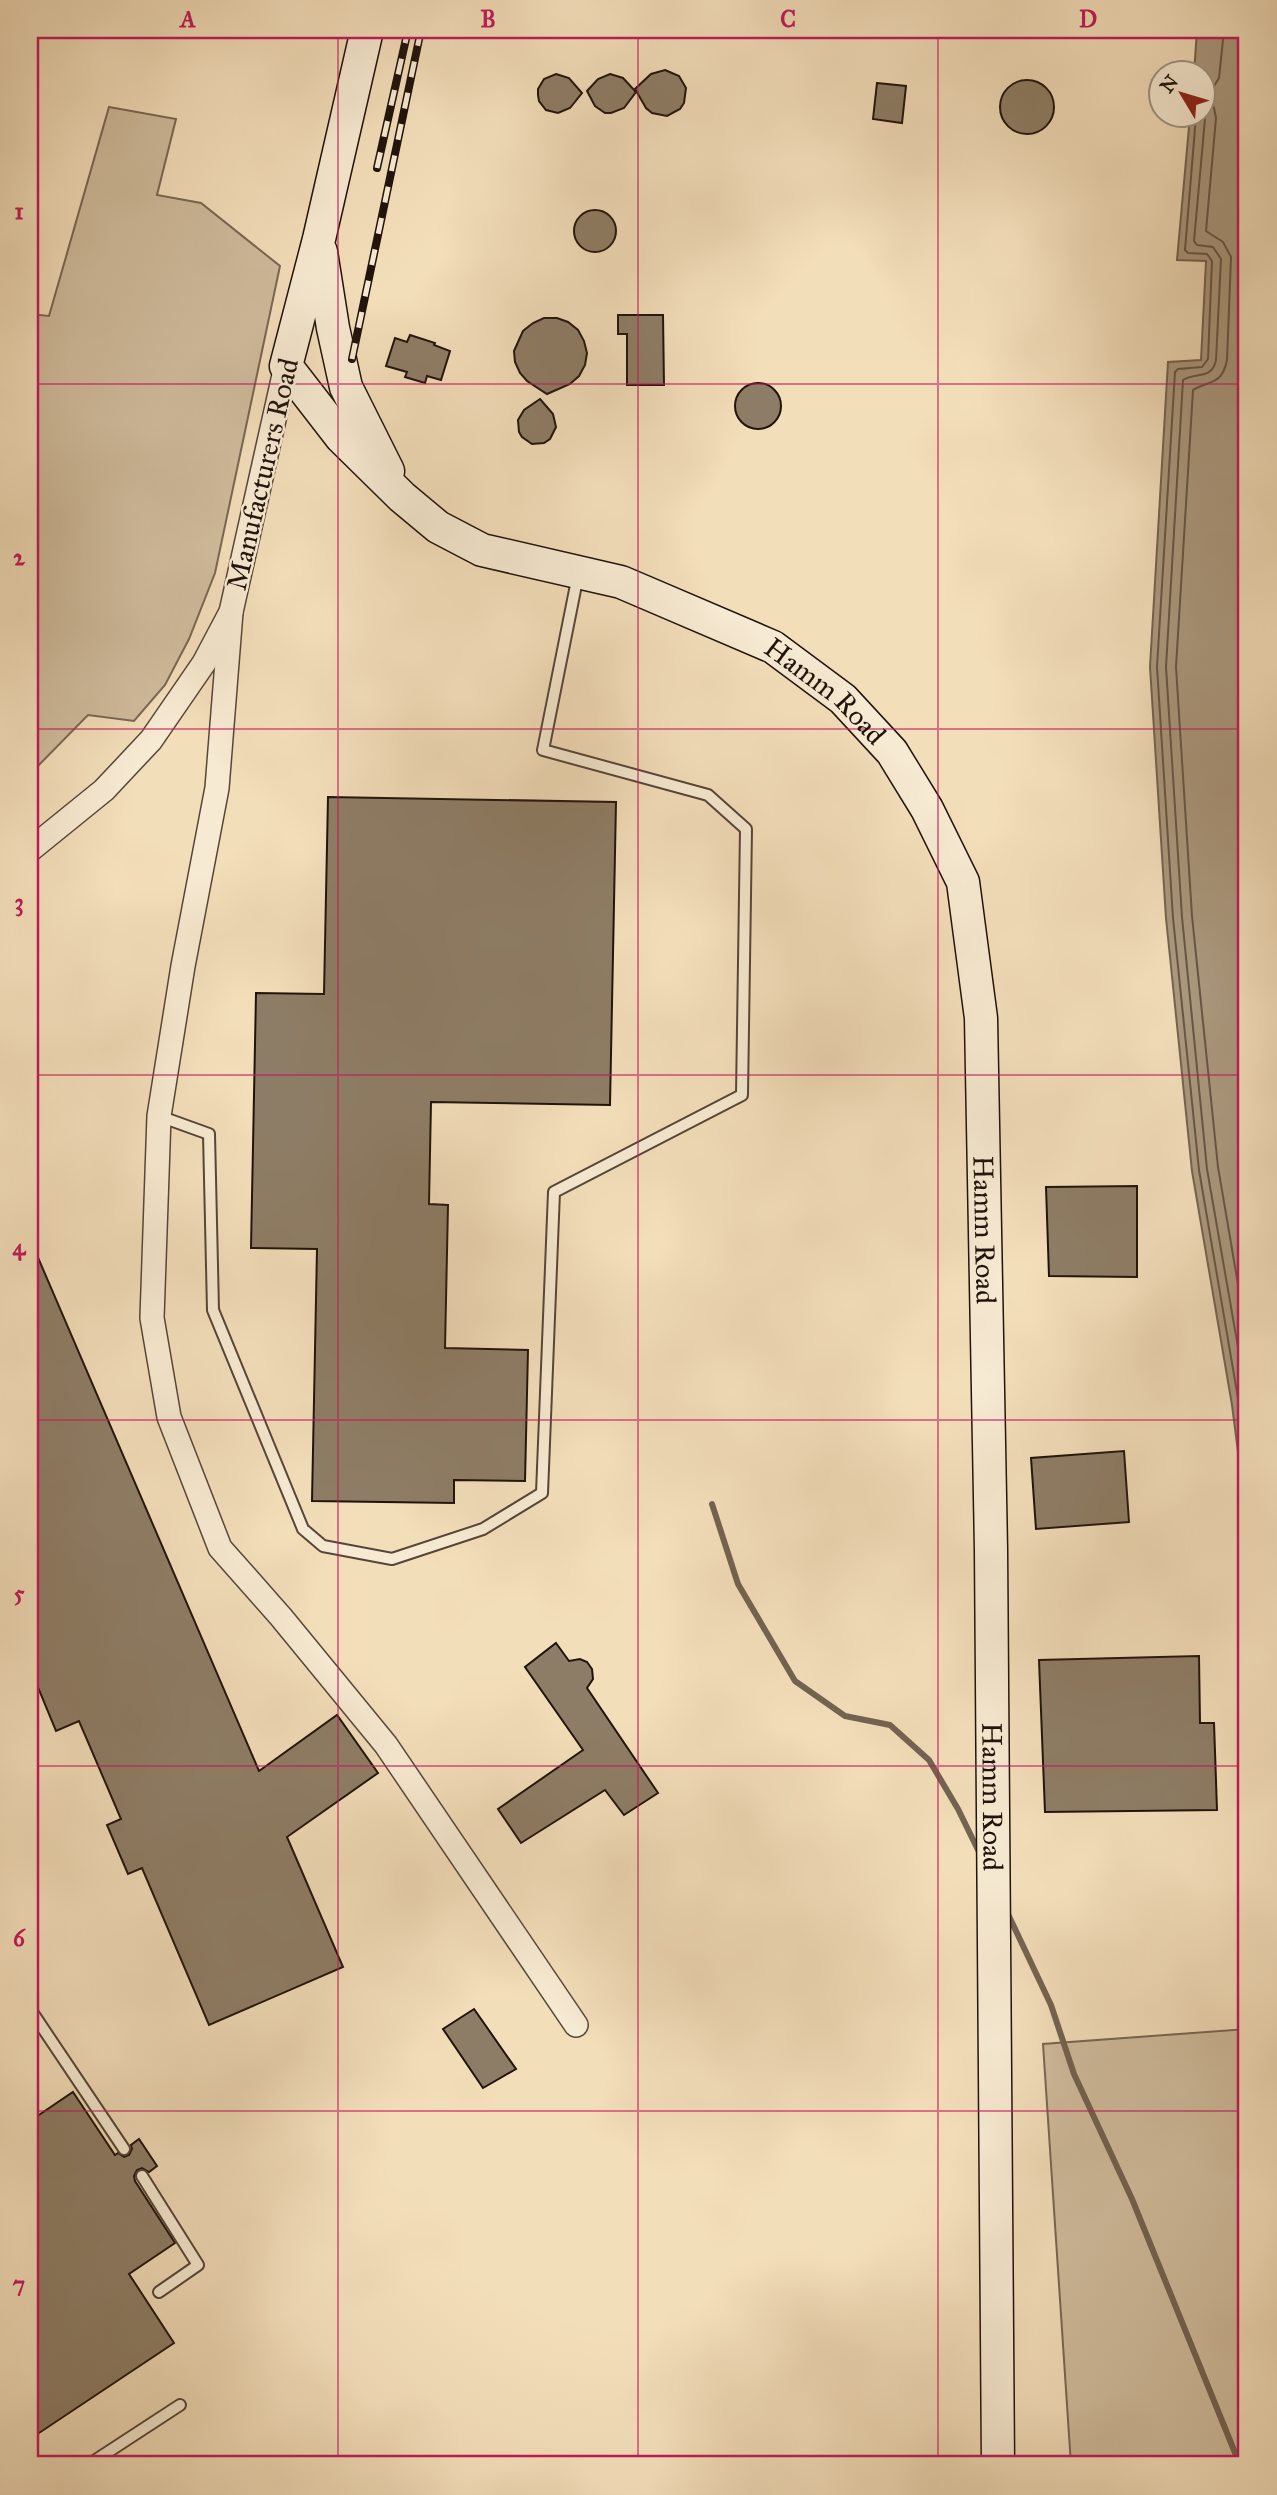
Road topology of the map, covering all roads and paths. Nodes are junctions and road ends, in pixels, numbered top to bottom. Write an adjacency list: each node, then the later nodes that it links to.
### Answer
1 (367, 30): 2 (main road, Manufacturers Road)
2 (319, 239): 3 (main road, Manufacturers Road); 4 (main road)
3 (286, 366): 4 (main road, Hamm Road); 6 (street, Manufacturers Road)
4 (402, 497): 5 (main road, Hamm Road)
5 (579, 572): 8 (lane); 16 (main road, Hamm Road)
6 (231, 612): 7 (street, Manufacturers Road); 8 (street)
7 (30, 850)
8 (159, 1116): 10 (street)
9 (30, 2009): 11 (lane)
10 (576, 2025)
11 (124, 2149)
12 (142, 2176): 13 (lane)
13 (159, 2292)
14 (180, 2405): 15 (lane)
15 (88, 2465)
16 (999, 2465)

